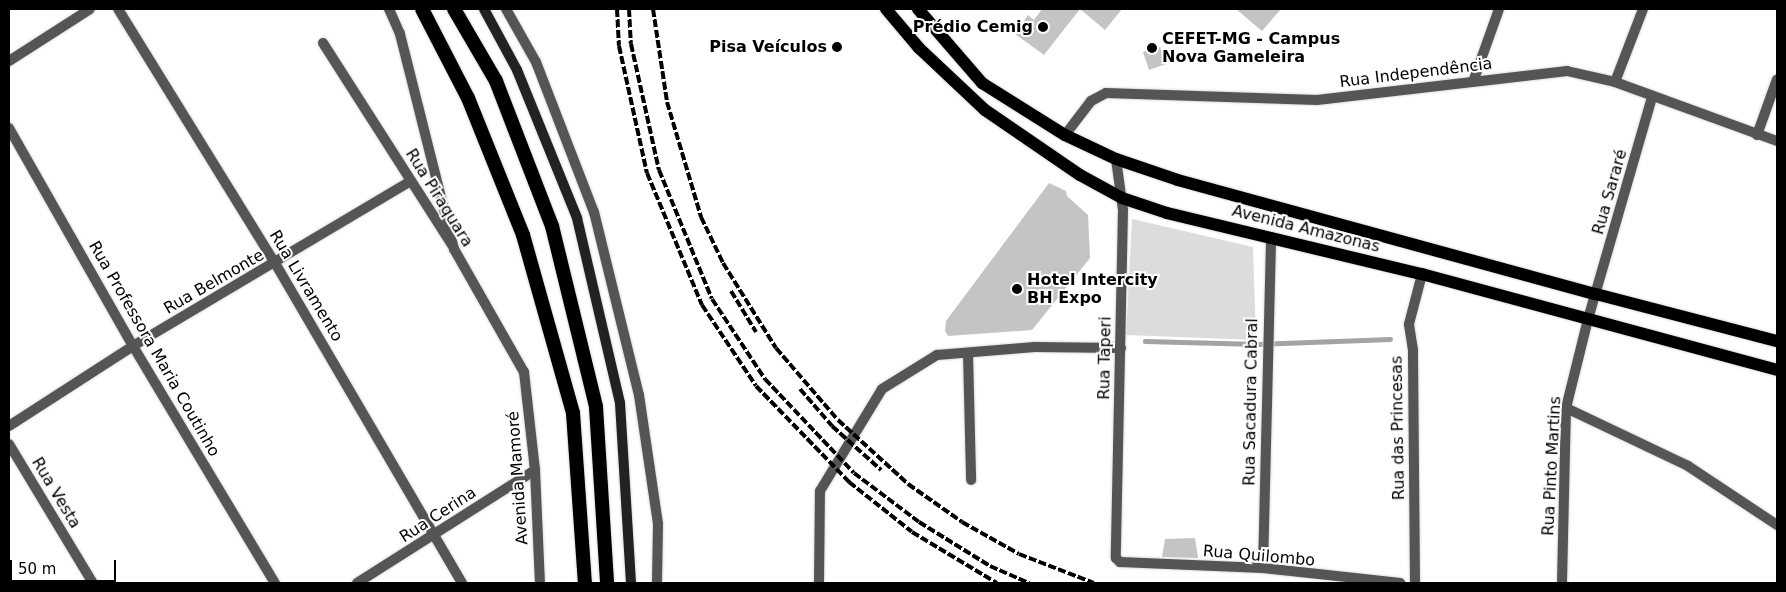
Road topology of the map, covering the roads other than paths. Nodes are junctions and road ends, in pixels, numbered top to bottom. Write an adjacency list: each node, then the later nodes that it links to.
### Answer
1 (90, 9): 13 (street)
2 (118, 9): 27 (street, Rua Livramento)
3 (389, 9): 26 (street)
4 (422, 9): 51 (highway)
5 (454, 9): 52 (highway)
6 (484, 9): 53 (main road)
7 (506, 9): 54 (street)
8 (886, 9): 24 (main road, Avenida Amazonas)
9 (918, 9): 19 (main road, Avenida Amazonas)
10 (1499, 9): 15 (street)
11 (1643, 9): 16 (street)
12 (323, 44): 23 (street, Rua Piraquara)
13 (9, 61)
14 (1777, 79): 20 (street)
15 (1474, 82): 16 (street, Rua Independência); 19 (street, Rua Independência)
16 (1615, 82): 17 (street, Rua Independência)
17 (1652, 98): 20 (street, Rua Independência); 29 (street, Rua Sararé)
18 (9, 128): 32 (street, Rua Professora Maria Coutinho)
19 (1065, 135): 22 (main road, Avenida Amazonas)
20 (1757, 135): 21 (street, Rua Independência)
21 (1777, 141)
22 (1116, 159): 24 (street, Rua Taperi); 29 (main road, Avenida Amazonas)
23 (411, 181): 26 (street, Rua Piraquara); 27 (street, Rua Belmonte)
24 (1122, 198): 25 (main road, Avenida Amazonas); 33 (street, Rua Taperi)
25 (1271, 237): 28 (main road, Avenida Amazonas); 45 (street, Rua Sacadura Cabral)
26 (454, 249): 36 (street, Rua Piraquara)
27 (276, 263): 32 (street, Rua Belmonte); 43 (street, Rua Livramento)
28 (1422, 274): 30 (main road, Avenida Amazonas); 57 (street, Rua das Princesas)
29 (1596, 294): 30 (street, Rua Pinto Martins); 31 (main road, Avenida Amazonas)
30 (1588, 319): 35 (main road, Avenida Amazonas); 37 (street, Rua Pinto Martins)
31 (1777, 341)
32 (133, 346): 38 (street, Rua Belmonte); 47 (street, Rua Professora Maria Coutinho)
33 (1121, 348): 34 (street); 44 (street, Rua Taperi)
34 (968, 353): 41 (street); 55 (street)
35 (1777, 370)
36 (524, 372): 40 (street, Avenida Mamoré)
37 (1566, 408): 42 (street); 58 (street, Rua Pinto Martins)
38 (9, 426)
39 (9, 444): 46 (street, Rua Vesta)
40 (534, 470): 43 (street, Rua Cerina); 50 (street, Avenida Mamoré)
41 (971, 480)
42 (1777, 525)
43 (434, 536): 48 (street, Rua Cerina); 49 (street, Rua Livramento)
44 (1116, 558): 45 (street, Rua Quilombo)
45 (1263, 568): 56 (street, Rua Quilombo)
46 (93, 583)
47 (275, 583)
48 (357, 583)
49 (462, 583)
50 (540, 583)
51 (585, 583)
52 (607, 583)
53 (631, 583)
54 (657, 583)
55 (819, 583)
56 (1400, 583)
57 (1415, 583)
58 (1562, 583)

